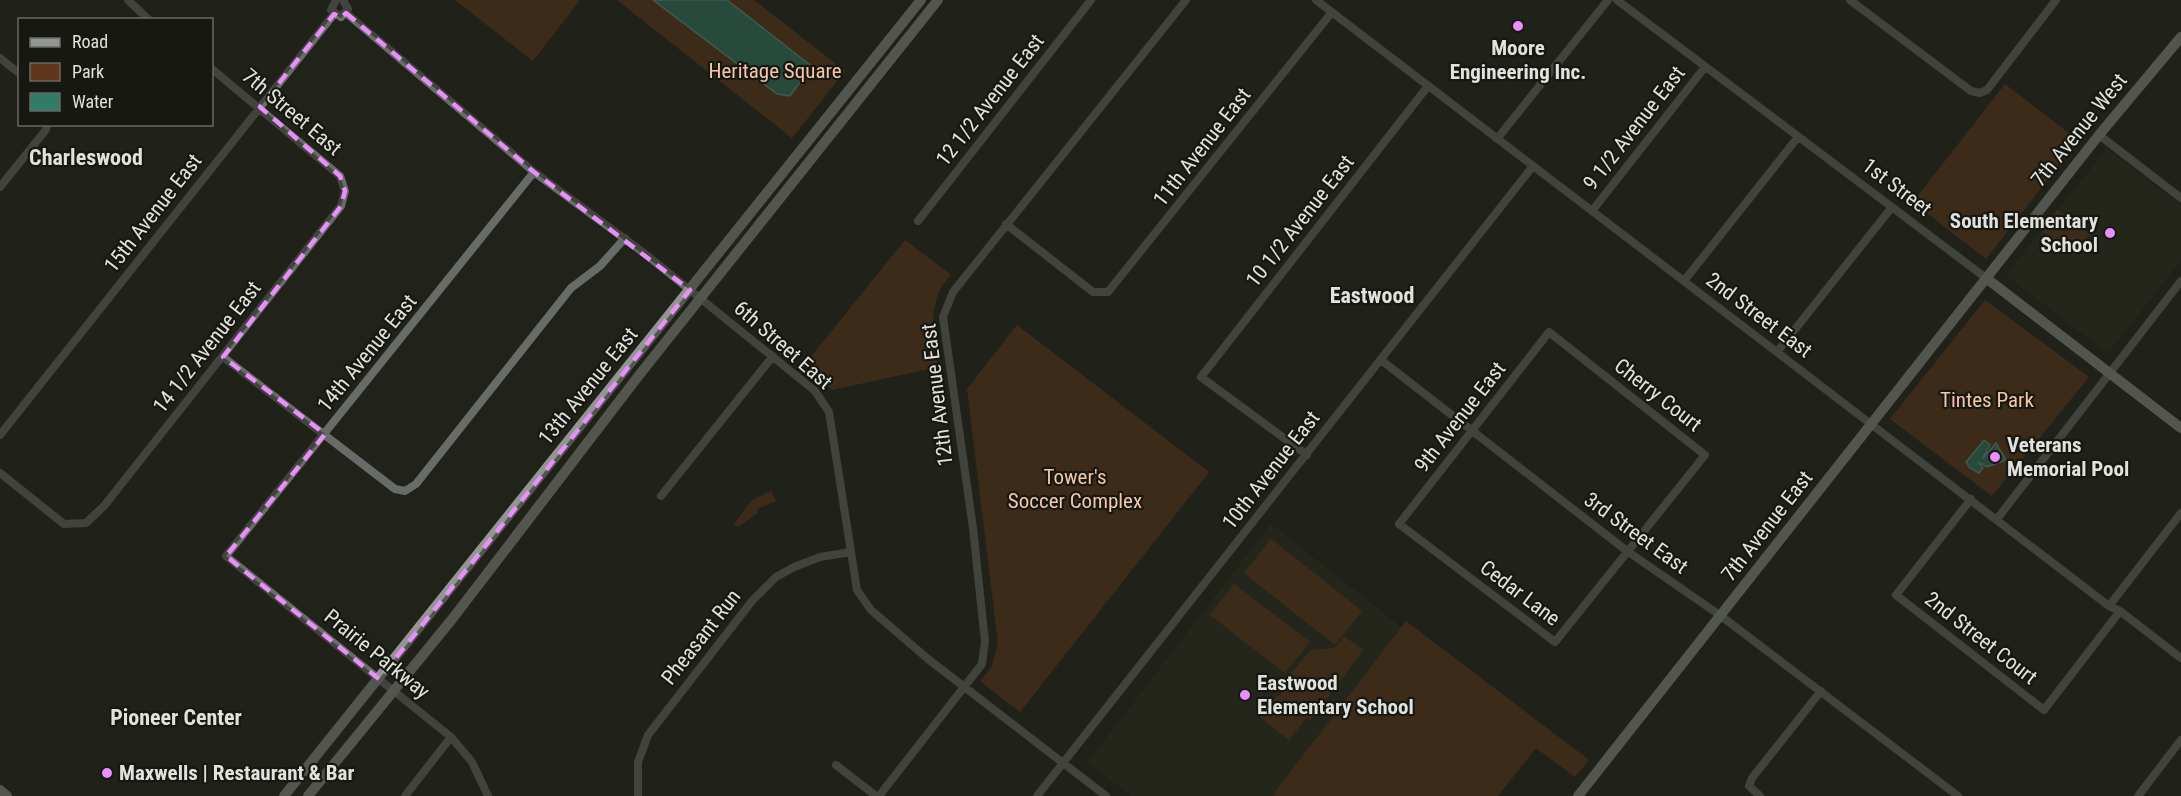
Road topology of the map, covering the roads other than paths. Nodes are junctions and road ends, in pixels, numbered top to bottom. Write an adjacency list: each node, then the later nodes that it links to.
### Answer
1 (128, 0): 16 (street)
2 (344, 0): 14 (street)
3 (921, 0): 41 (main road, 13th Avenue East)
4 (938, 0): 42 (main road, 13th Avenue East)
5 (1091, 0): 35 (street, 12 1/2 Avenue East)
6 (1186, 0): 36 (street, 12th Avenue East)
7 (1316, 0): 13 (street, 2nd Street East)
8 (1608, 0): 27 (street)
9 (1617, 0): 19 (street, 1st Street)
10 (1850, 0): 11 (street)
11 (2056, 0)
12 (333, 1): 15 (street)
13 (1332, 12): 22 (street, 2nd Street East); 36 (street, 11th Avenue East)
14 (346, 13): 15 (street); 29 (street, 6th Street East)
15 (334, 14): 23 (street, 15th Avenue East)
16 (147, 18)
17 (2181, 37): 25 (main road, 7th Avenue West)
18 (0, 58): 21 (street)
19 (1705, 67): 26 (street, 1st Street); 34 (street, 9 1/2 Avenue East)
20 (213, 70): 23 (street, 7th Street East)
21 (18, 72)
22 (1428, 86): 27 (street, 2nd Street East); 54 (street, 10 1/2 Avenue East)
23 (260, 107): 31 (street, 7th Street East); 53 (street, 15th Avenue East)
24 (47, 126): 30 (street)
25 (2099, 135): 32 (street); 38 (main road, 7th Avenue West)
26 (1798, 137): 33 (street, 1st Street); 39 (street)
27 (1497, 139): 28 (street, 2nd Street East)
28 (1533, 166): 34 (street, 2nd Street East); 47 (street, 10th Avenue East)
29 (534, 172): 37 (street, 6th Street East); 52 (street, 14th Avenue East)
30 (0, 187)
31 (344, 187): 46 (street, 14 1/2 Avenue East)
32 (2181, 198)
33 (1892, 207): 38 (street, 1st Street); 44 (street)
34 (1592, 211): 39 (street, 2nd Street East)
35 (918, 221)
36 (1006, 224): 69 (street, 12th Avenue East)
37 (625, 238): 41 (street, 6th Street East); 52 (street)
38 (1986, 278): 48 (main road, 1st Street); 49 (main road, 7th Avenue East)
39 (1684, 280): 44 (street, 2nd Street East)
40 (2181, 281): 48 (street)
41 (690, 290): 42 (street, 6th Street East); 68 (main road, 13th Avenue East)
42 (700, 298): 45 (street, 6th Street East); 70 (main road, 13th Avenue East)
43 (1549, 332): 51 (street, 9th Avenue East); 61 (street, Cherry Court)
44 (1777, 352): 49 (street, 2nd Street East)
45 (773, 356): 56 (street); 62 (street, 6th Street East)
46 (223, 357): 52 (street); 55 (street, 14 1/2 Avenue East)
47 (1381, 360): 51 (street, 3rd Street East); 54 (street, 10th Avenue East)
48 (2110, 375): 50 (main road, 1st Street); 59 (street)
49 (1872, 424): 57 (street, 2nd Street East); 66 (main road, 7th Avenue East)
50 (2181, 428)
51 (1472, 430): 60 (street, 9th Avenue East); 61 (street, 3rd Street East)
52 (325, 434): 63 (street, 14th Avenue East)
53 (0, 435)
54 (1307, 455): 74 (street, 10th Avenue East)
55 (0, 473)
56 (661, 496)
57 (1971, 499): 59 (street, 2nd Street East); 65 (street, 2nd Street Court)
58 (2181, 513): 64 (street)
59 (1997, 519): 64 (street, 2nd Street East)
60 (1399, 524): 61 (street, Cedar Lane)
61 (1627, 551): 66 (street, 3rd Street East)
62 (851, 552): 69 (street, 6th Street East); 82 (street, Pheasant Run)
63 (226, 556): 68 (street, Prairie Parkway)
64 (2109, 606): 65 (street, 2nd Street East)
65 (2120, 611): 67 (street, 2nd Street East)
66 (1721, 616): 71 (street, 3rd Street East); 86 (main road, 7th Avenue East)
67 (2181, 658)
68 (379, 679): 70 (street, Prairie Parkway); 78 (main road, 13th Avenue East)
69 (965, 687): 74 (street, 6th Street East); 83 (street, 12th Avenue East)
70 (394, 690): 72 (street, Prairie Parkway); 79 (main road, 13th Avenue East)
71 (1821, 691): 87 (street); 88 (street, 3rd Street East)
72 (451, 737): 80 (street); 81 (street, Prairie Parkway)
73 (2181, 740): 89 (street)
74 (1064, 762): 84 (street, 10th Avenue East); 85 (street, 6th Street East)
75 (836, 765): 83 (street)
76 (0, 790): 77 (main road)
77 (7, 796)
78 (284, 796)
79 (308, 796)
80 (405, 796)
81 (488, 796)
82 (638, 796)
83 (878, 796)
84 (1037, 796)
85 (1106, 796)
86 (1578, 796)
87 (1760, 796)
88 (1958, 796)
89 (2138, 796)

